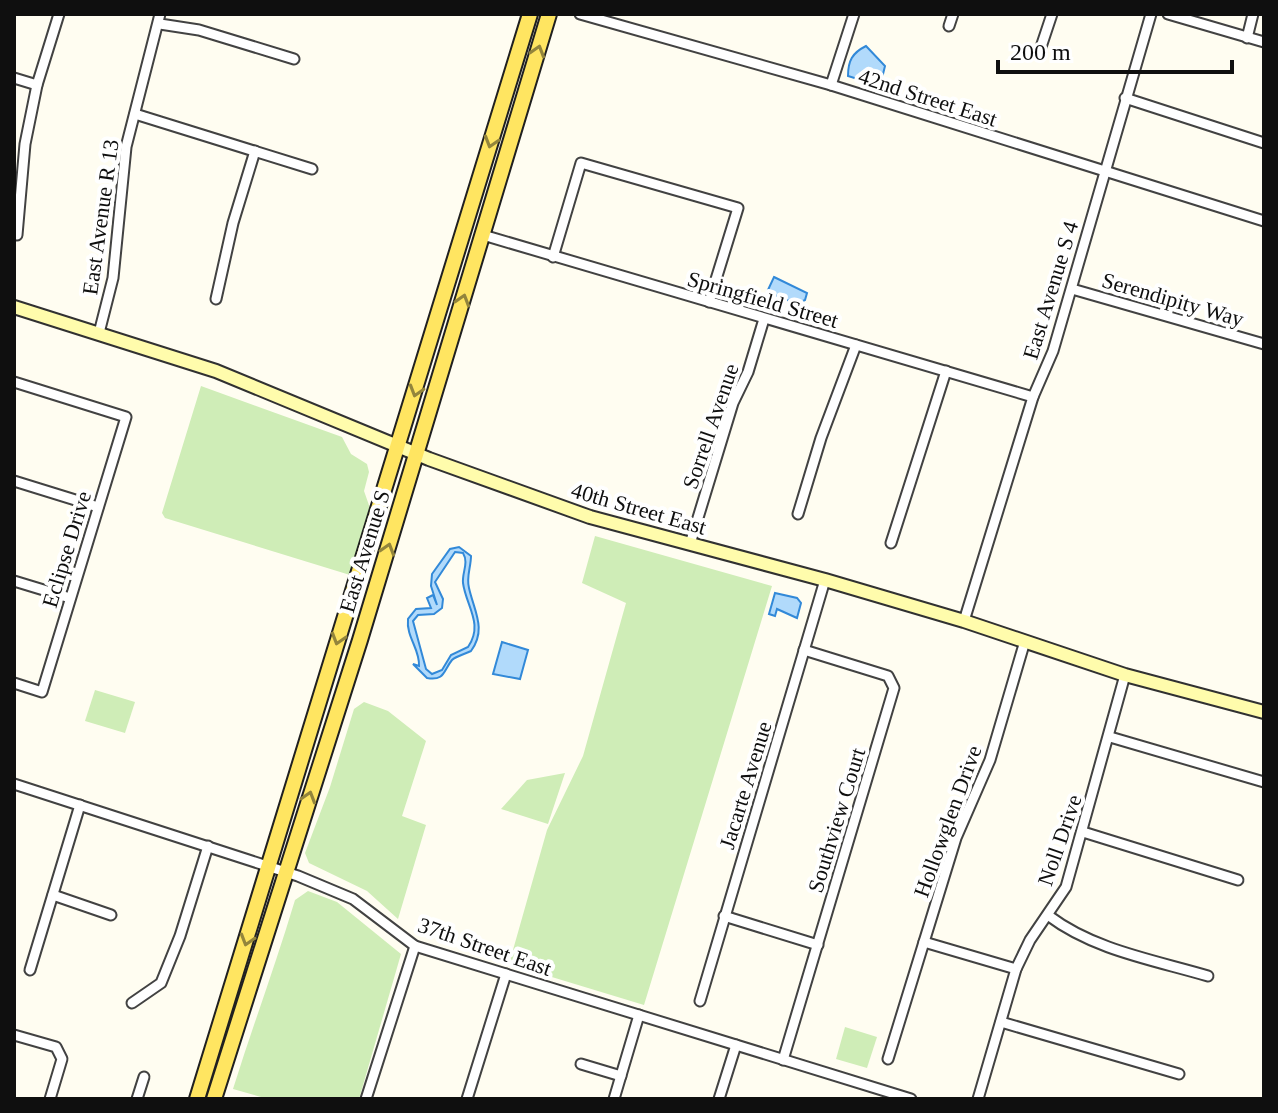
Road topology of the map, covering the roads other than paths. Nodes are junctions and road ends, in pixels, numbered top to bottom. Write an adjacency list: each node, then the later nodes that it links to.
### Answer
1 (59, 14): 18 (street)
2 (530, 14): 41 (main road, East Avenue S, one-way to 41)
3 (549, 14): 28 (main road, East Avenue S, one-way to 3)
4 (580, 14): 19 (street, 42nd Street East)
5 (854, 14): 19 (street)
6 (953, 14): 12 (street)
7 (1052, 14): 15 (street)
8 (1151, 14): 20 (street, East Avenue S 4)
9 (1168, 14): 13 (street)
10 (1253, 14): 13 (street)
11 (160, 19): 16 (street); 21 (street, East Avenue R 13)
12 (949, 26)
13 (1247, 38): 14 (street)
14 (1264, 42)
15 (1039, 53)
16 (294, 59)
17 (14, 78): 18 (street)
18 (37, 85): 27 (street)
19 (831, 85): 25 (street, 42nd Street East)
20 (1125, 98): 22 (street); 25 (street, East Avenue S 4)
21 (135, 114): 23 (street); 35 (street, East Avenue R 13)
22 (1264, 143)
23 (255, 151): 24 (street); 31 (street)
24 (312, 169)
25 (1103, 172): 26 (street, 42nd Street East); 30 (street, East Avenue S 4)
26 (1264, 221)
27 (17, 235)
28 (483, 235): 29 (street, Springfield Street); 42 (main road, East Avenue S, one-way to 28)
29 (553, 257): 32 (street, Springfield Street); 32 (street)
30 (1072, 289): 36 (street, Serendipity Way); 40 (street, East Avenue S 4)
31 (216, 299)
32 (709, 302): 34 (street, Springfield Street)
33 (14, 307): 35 (main road, 40th Street East)
34 (764, 319): 37 (street, Springfield Street); 47 (street, Sorrell Avenue)
35 (99, 333): 41 (main road, 40th Street East)
36 (1264, 344)
37 (856, 345): 38 (street, Springfield Street); 45 (street)
38 (946, 371): 40 (street, Springfield Street); 46 (street)
39 (14, 382): 44 (street, Eclipse Drive)
40 (1033, 397): 51 (street, East Avenue S 4)
41 (399, 445): 42 (main road, 40th Street East); 63 (main road, East Avenue S, one-way to 63)
42 (418, 452): 47 (main road, 40th Street East); 64 (main road, East Avenue S, one-way to 42)
43 (14, 481): 44 (street)
44 (98, 507): 50 (street, Eclipse Drive)
45 (798, 514)
46 (891, 543)
47 (690, 544): 48 (main road, 40th Street East)
48 (825, 580): 51 (main road, 40th Street East); 53 (street, Jacarte Avenue)
49 (14, 581): 50 (street)
50 (70, 598): 55 (street, Eclipse Drive)
51 (964, 621): 52 (main road, 40th Street East)
52 (1025, 641): 54 (main road, 40th Street East); 70 (street, Hollowglen Drive)
53 (804, 650): 68 (street, Jacarte Avenue); 71 (street, Southview Court)
54 (1125, 675): 56 (main road, 40th Street East); 57 (street, Noll Drive)
55 (14, 683)
56 (1264, 712)
57 (1110, 737): 58 (street); 61 (street, Noll Drive)
58 (1264, 782)
59 (14, 784): 60 (street, 37th Street East)
60 (80, 805): 62 (street, 37th Street East); 66 (street)
61 (1083, 832): 65 (street); 69 (street, Noll Drive)
62 (208, 846): 63 (street, 37th Street East); 78 (street)
63 (270, 865): 64 (street, 37th Street East); 91 (main road, East Avenue S, one-way to 91)
64 (286, 871): 72 (street, 37th Street East); 92 (main road, East Avenue S)
65 (1238, 880)
66 (53, 895): 67 (street); 74 (street)
67 (111, 915)
68 (724, 916): 71 (street); 77 (street, Jacarte Avenue)
69 (1049, 916): 73 (street, Noll Drive); 76 (street)
70 (924, 942): 73 (street); 83 (street, Hollowglen Drive)
71 (818, 945): 84 (street, Southview Court)
72 (415, 946): 75 (street, 37th Street East); 93 (street)
73 (1016, 969): 80 (street, Noll Drive)
74 (30, 970)
75 (506, 974): 79 (street, 37th Street East); 94 (street)
76 (1208, 976)
77 (700, 1001)
78 (132, 1003)
79 (639, 1015): 82 (street, 37th Street East); 87 (street)
80 (1001, 1022): 86 (street); 98 (street, Noll Drive)
81 (14, 1035): 89 (street)
82 (736, 1045): 84 (street, 37th Street East); 96 (street)
83 (888, 1059)
84 (783, 1060): 97 (street, 37th Street East)
85 (581, 1064): 87 (street)
86 (1179, 1074)
87 (621, 1076): 95 (street)
88 (144, 1077): 90 (street)
89 (50, 1099)
90 (137, 1099)
91 (197, 1099)
92 (214, 1099)
93 (366, 1099)
94 (467, 1099)
95 (614, 1099)
96 (719, 1099)
97 (911, 1099)
98 (978, 1099)

